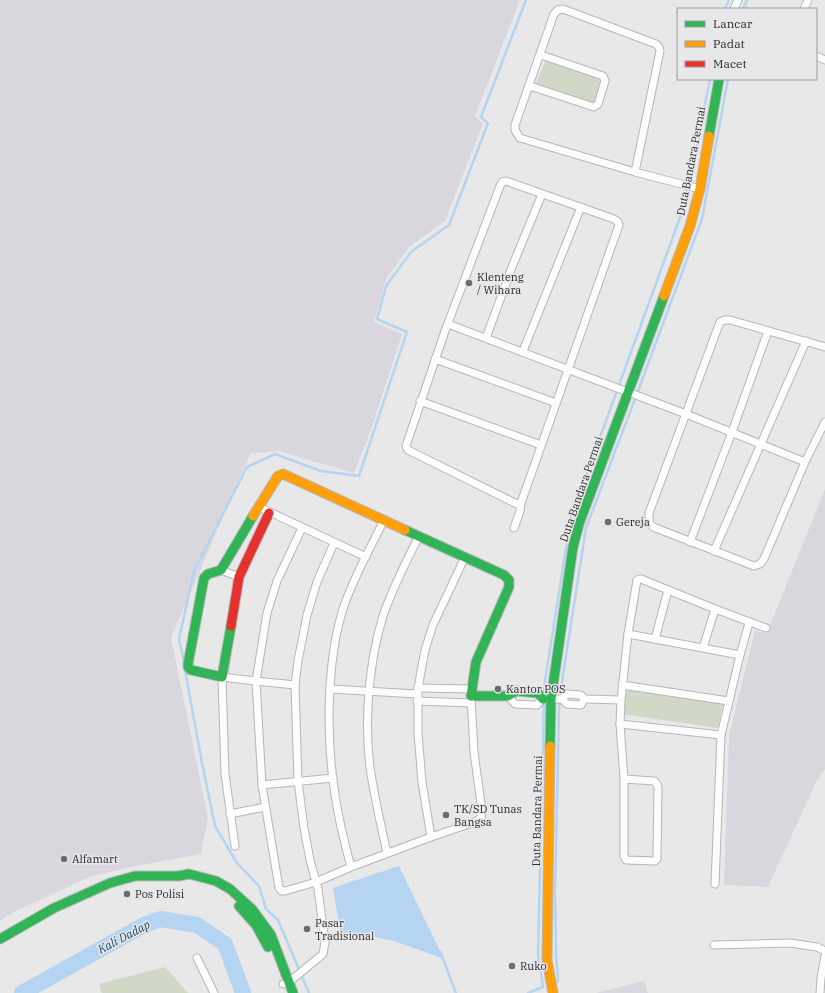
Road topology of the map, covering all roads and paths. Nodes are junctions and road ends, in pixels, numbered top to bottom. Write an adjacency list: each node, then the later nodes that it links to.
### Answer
1 (540, 55): 3 (street); 3 (street); 4 (street)
2 (718, 80): 5 (street, Duta Bandara Permai)
3 (530, 86): 4 (street)
4 (635, 172): 5 (street)
5 (697, 188): 16 (street, Duta Bandara Permai)
6 (542, 194): 7 (street); 8 (street); 10 (street)
7 (581, 207): 13 (street); 15 (street)
8 (448, 324): 10 (street); 14 (street)
9 (768, 331): 11 (street); 19 (street); 21 (street)
10 (486, 338): 13 (street)
11 (806, 341): 12 (street); 22 (street)
12 (825, 347)
13 (523, 352): 15 (street)
14 (435, 360): 17 (street); 18 (street)
15 (569, 370): 16 (street); 18 (street)
16 (628, 392): 19 (street); 55 (street, Duta Bandara Permai)
17 (420, 401): 23 (street); 25 (street)
18 (556, 403): 23 (street)
19 (686, 414): 21 (street); 32 (street)
20 (825, 422): 24 (street)
21 (732, 432): 22 (street); 32 (street)
22 (761, 443): 24 (street); 34 (street)
23 (542, 445): 25 (street)
24 (806, 462): 34 (street)
25 (521, 503): 30 (street)
26 (259, 508): 27 (street); 28 (street); 37 (street)
27 (269, 513): 29 (street); 38 (street)
28 (384, 520): 31 (street); 35 (street)
29 (302, 528): 33 (street); 48 (street)
30 (514, 528)
31 (419, 536): 36 (street); 52 (street)
32 (690, 542): 34 (street)
33 (334, 543): 35 (street); 50 (street)
34 (714, 551)
35 (366, 557): 51 (street)
36 (465, 557): 53 (street); 54 (street)
37 (221, 570): 38 (street); 47 (street)
38 (239, 577): 47 (street)
39 (668, 590): 40 (street); 43 (street); 44 (street)
40 (715, 609): 41 (street); 45 (street)
41 (749, 623): 42 (street); 46 (street)
42 (766, 628)
43 (628, 634): 44 (street); 49 (street)
44 (655, 639): 45 (street)
45 (703, 648): 46 (street)
46 (740, 655): 57 (street)
47 (222, 677): 48 (street); 65 (street)
48 (256, 681): 50 (street); 63 (street)
49 (622, 684): 56 (street); 57 (street)
50 (295, 685): 62 (street)
51 (330, 689): 52 (street); 60 (street)
52 (370, 691): 53 (street); 68 (street)
53 (417, 695): 54 (street); 54 (street); 66 (street)
54 (471, 696): 55 (street); 66 (street)
55 (551, 699): 56 (street); 78 (street, Duta Bandara Permai)
56 (621, 700): 58 (street)
57 (729, 701): 59 (street)
58 (620, 724): 59 (street); 61 (street)
59 (721, 735): 71 (street)
60 (333, 778): 62 (street); 69 (street)
61 (624, 779): 61 (street)
62 (298, 781): 63 (street); 70 (street)
63 (262, 785): 64 (street)
64 (265, 807): 65 (street); 70 (street)
65 (230, 814): 67 (street)
66 (431, 837): 68 (street)
67 (235, 846)
68 (388, 853): 69 (street)
69 (351, 867): 70 (street)
70 (316, 882): 77 (street)
71 (716, 884)
72 (0, 939): 77 (street)
73 (714, 945): 74 (street)
74 (825, 951)
75 (825, 956): 81 (street)
76 (197, 958): 79 (street)
77 (286, 987): 80 (street)
78 (552, 987)
79 (214, 993)
80 (293, 993)
81 (820, 993)

